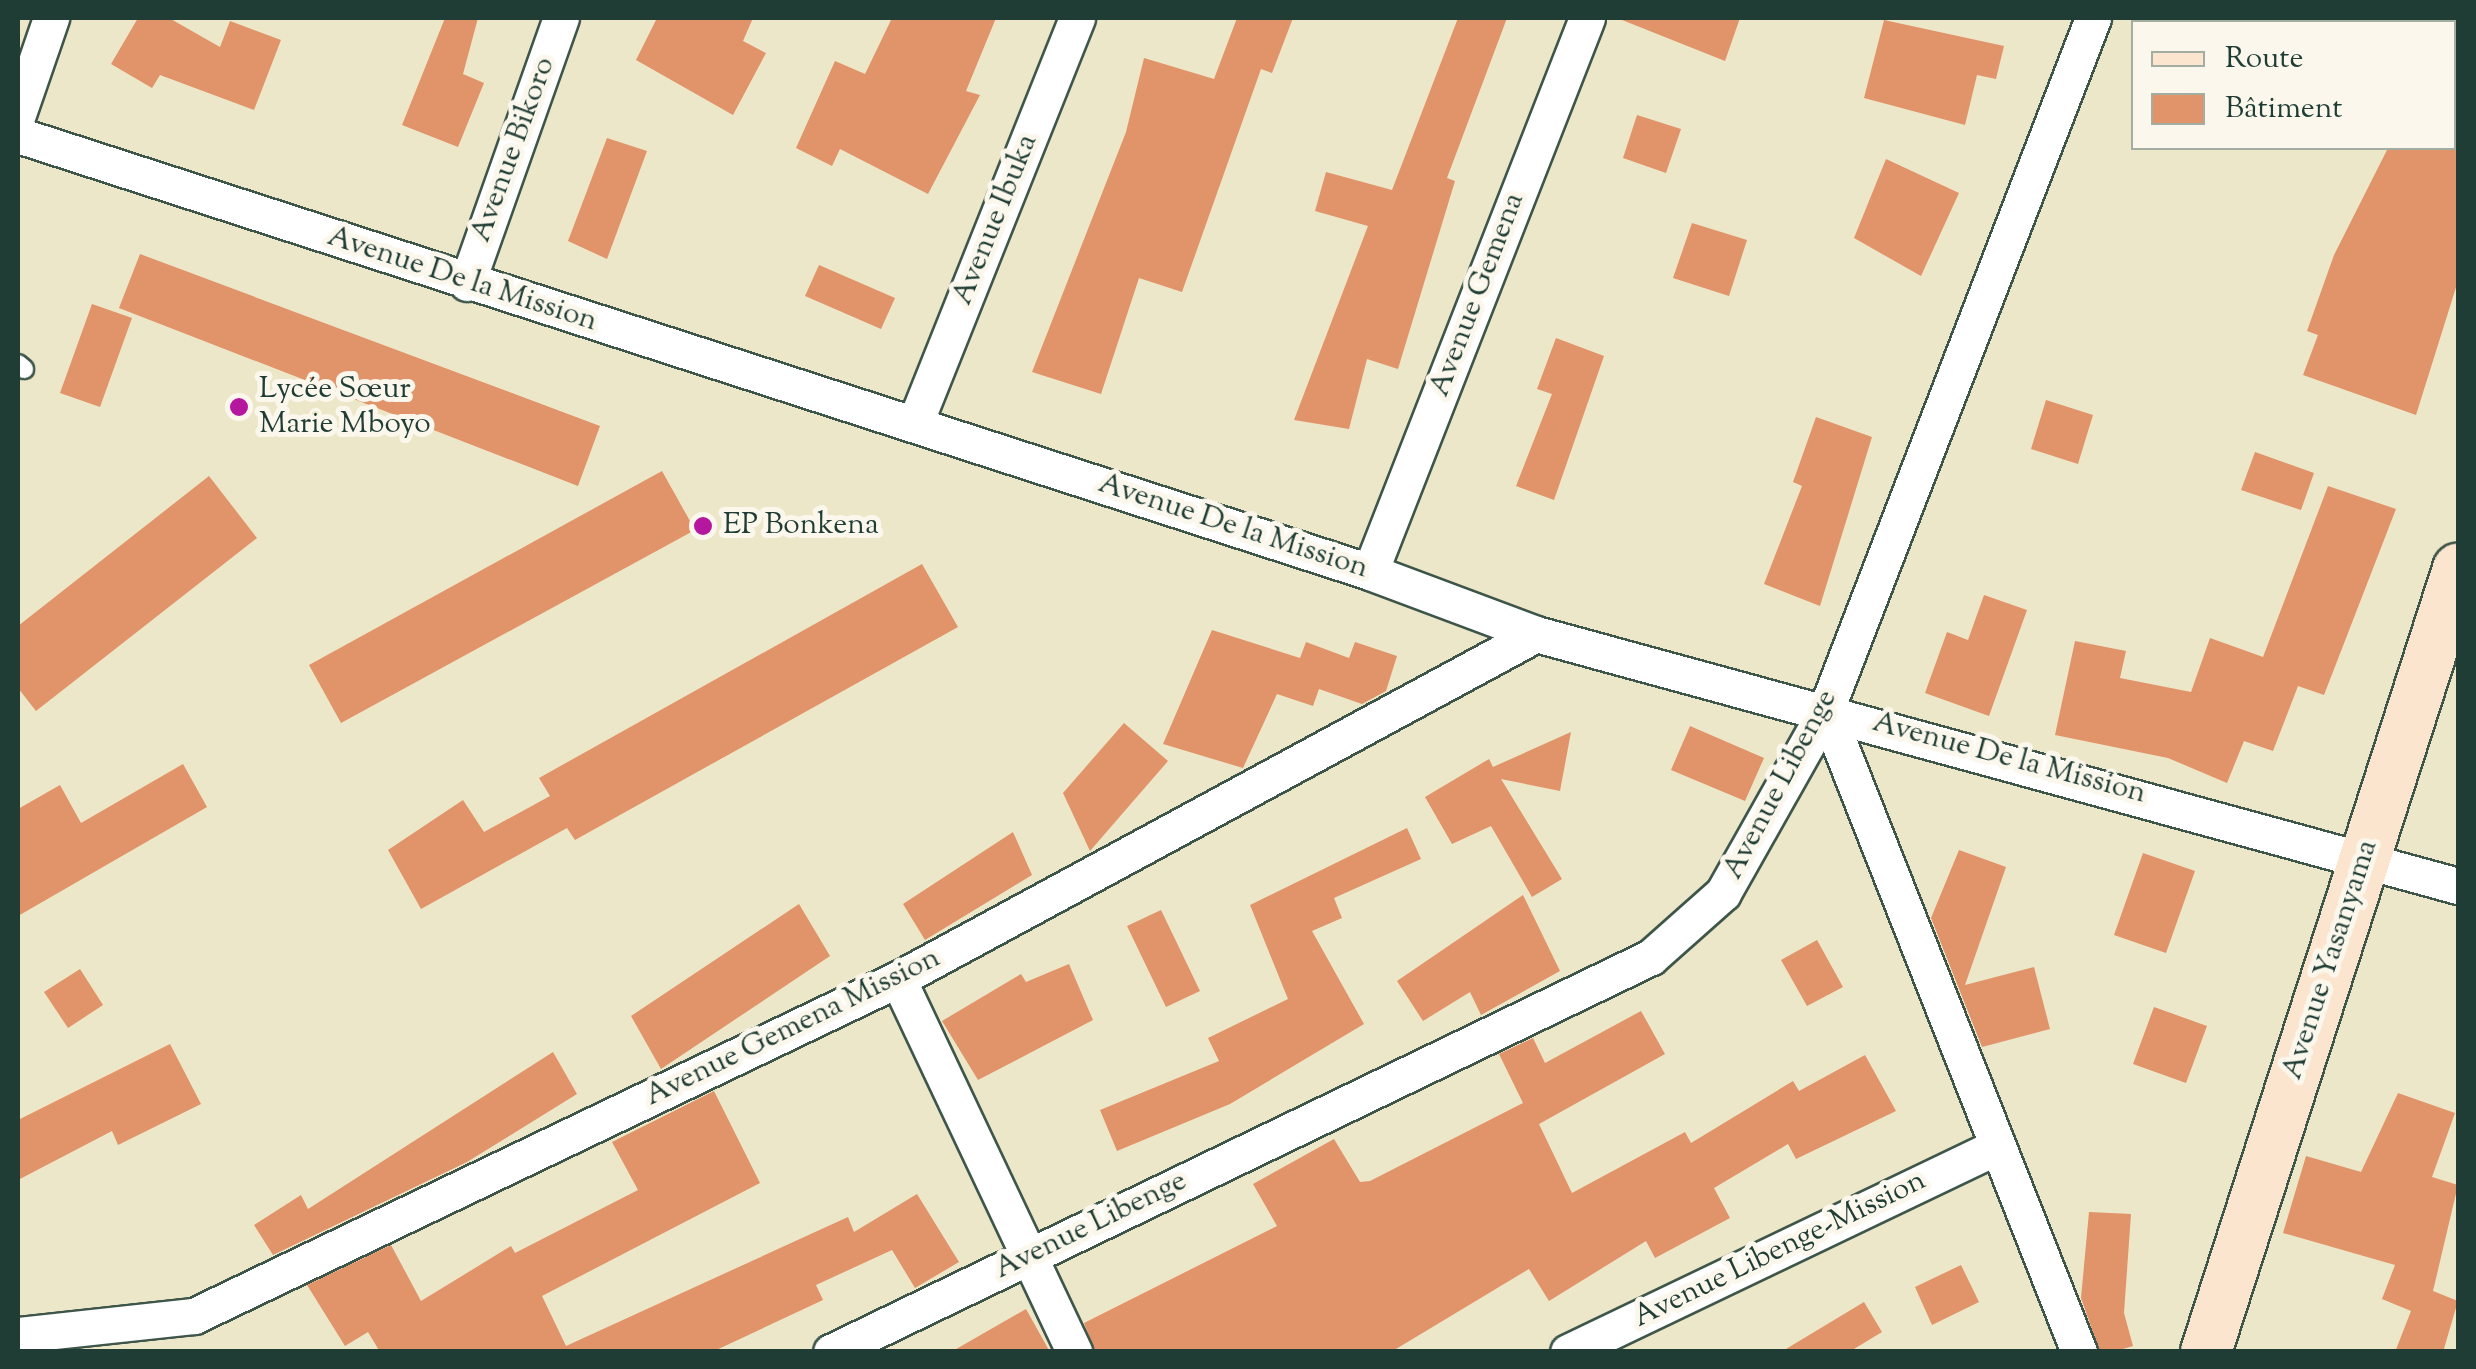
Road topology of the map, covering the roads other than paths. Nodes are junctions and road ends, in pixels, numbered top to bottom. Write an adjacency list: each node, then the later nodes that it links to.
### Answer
1 (52, 18): 6 (street)
2 (561, 18): 8 (street, Avenue Bikoro)
3 (1078, 18): 9 (street, Avenue Ibuka)
4 (1586, 18): 11 (street, Avenue Gemena)
5 (2093, 18): 13 (street, Avenue Libenge)
6 (18, 114)
7 (18, 135): 8 (street, Avenue De la Mission)
8 (466, 282): 9 (street, Avenue De la Mission)
9 (916, 423): 11 (street, Avenue De la Mission)
10 (2458, 569): 14 (street, Avenue Yasanyama)
11 (1370, 572): 12 (street, Avenue De la Mission)
12 (1536, 634): 13 (street, Avenue De la Mission); 16 (street, Avenue Gemena Mission)
13 (1826, 710): 14 (street, Avenue De la Mission); 17 (street); 18 (street, Avenue Libenge)
14 (2364, 856): 15 (street, Avenue De la Mission); 24 (street, Avenue Yasanyama)
15 (2458, 886)
16 (898, 979): 18 (street); 19 (street, Avenue Gemena Mission)
17 (1992, 1149): 22 (street, Avenue Libenge-Mission); 23 (street)
18 (1028, 1256): 20 (street, Avenue Libenge); 21 (street)
19 (18, 1335)
20 (831, 1352)
21 (1074, 1352)
22 (1568, 1352)
23 (2079, 1352)
24 (2206, 1352)

